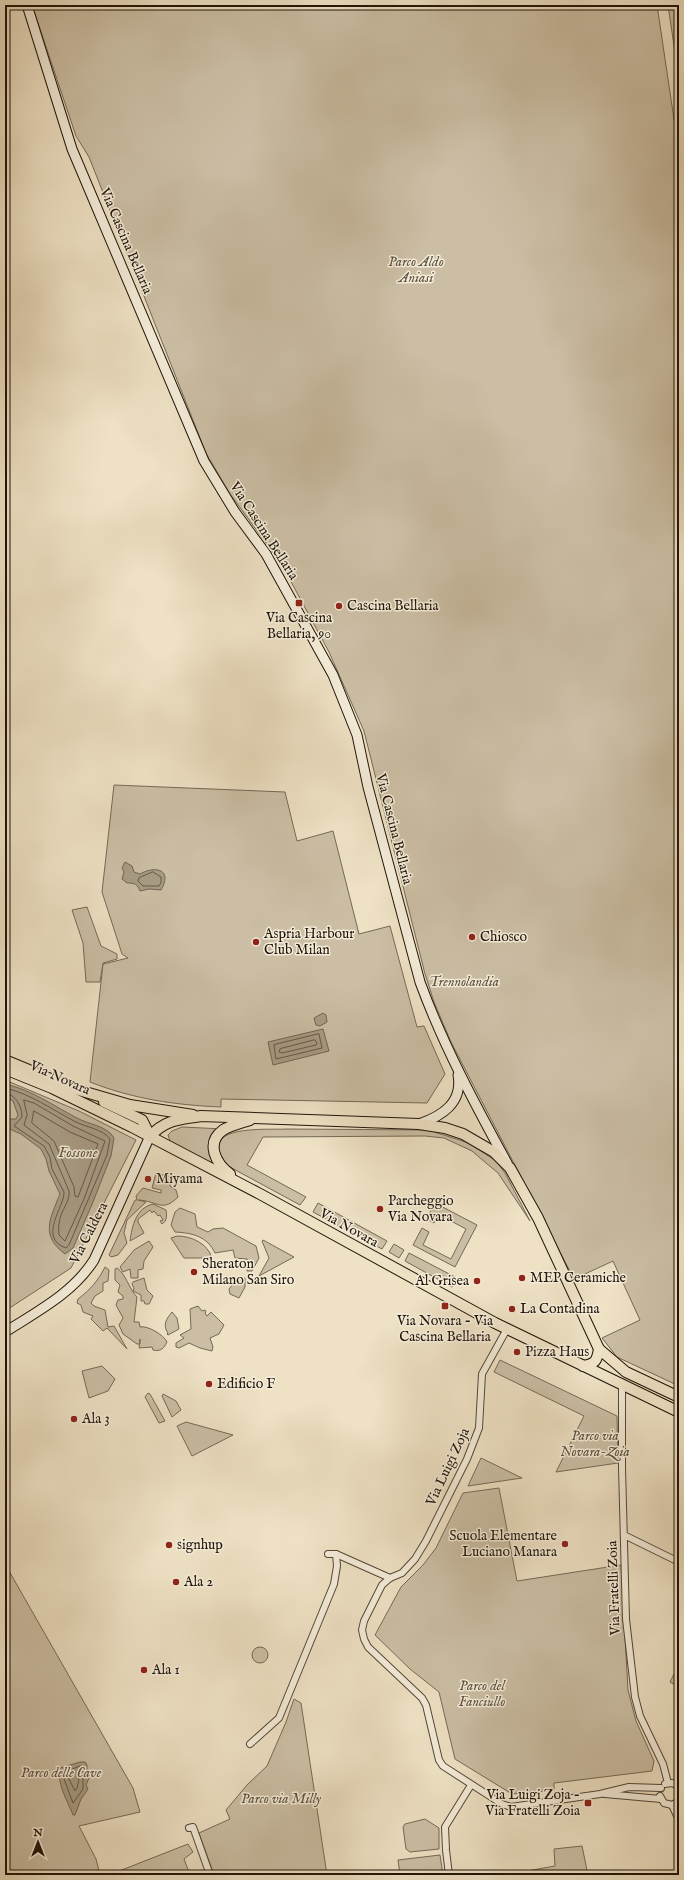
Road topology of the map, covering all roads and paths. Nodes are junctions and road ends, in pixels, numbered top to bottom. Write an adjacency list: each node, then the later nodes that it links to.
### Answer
1 (27, 8): 4 (street, Via Cascina Bellaria)
2 (5, 1060): 5 (main road, Via Novara)
3 (5, 1069): 9 (main road, Via Novara)
4 (457, 1070): 8 (street, Via Cascina Bellaria); 10 (street, Via Cascina Bellaria)
5 (75, 1089): 6 (main road, Via Novara); 9 (main road)
6 (200, 1116): 7 (main road, Via Cascina Bellaria); 9 (main road)
7 (257, 1118): 8 (main road, Via Cascina Bellaria); 11 (main road)
8 (419, 1124): 10 (main road, Via Cascina Bellaria)
9 (150, 1136): 11 (main road, Via Novara); 13 (street, Via Caldera)
10 (510, 1168): 14 (main road, Via Cascina Bellaria)
11 (260, 1194): 12 (main road, Via Novara)
12 (506, 1329): 15 (main road, Via Novara); 23 (street, Via Luigi Zoja)
13 (5, 1332)
14 (599, 1349): 15 (main road); 17 (main road)
15 (583, 1366): 16 (main road, Via Novara)
16 (622, 1385): 18 (main road, Via Novara); 19 (street, Via Fratelli Zoia)
17 (679, 1397)
18 (679, 1412)
19 (624, 1535): 22 (street); 25 (street, Via Fratelli Zoia)
20 (328, 1554): 21 (street)
21 (336, 1554): 23 (street); 24 (street)
22 (679, 1562)
23 (390, 1578): 26 (street, Via Luigi Zoja)
24 (250, 1744)
25 (668, 1783): 27 (street); 28 (street)
26 (471, 1785): 29 (street, Via Luigi Zoja); 36 (street)
27 (679, 1786)
28 (661, 1788): 29 (street, Via Luigi Zoja); 30 (street)
29 (600, 1794): 30 (street, Via Luigi Zoja)
30 (661, 1799): 32 (street, Via Luigi Zoja)
31 (679, 1801): 32 (street)
32 (672, 1805): 33 (street)
33 (679, 1820)
34 (189, 1828): 35 (street)
35 (210, 1875)
36 (449, 1875)

